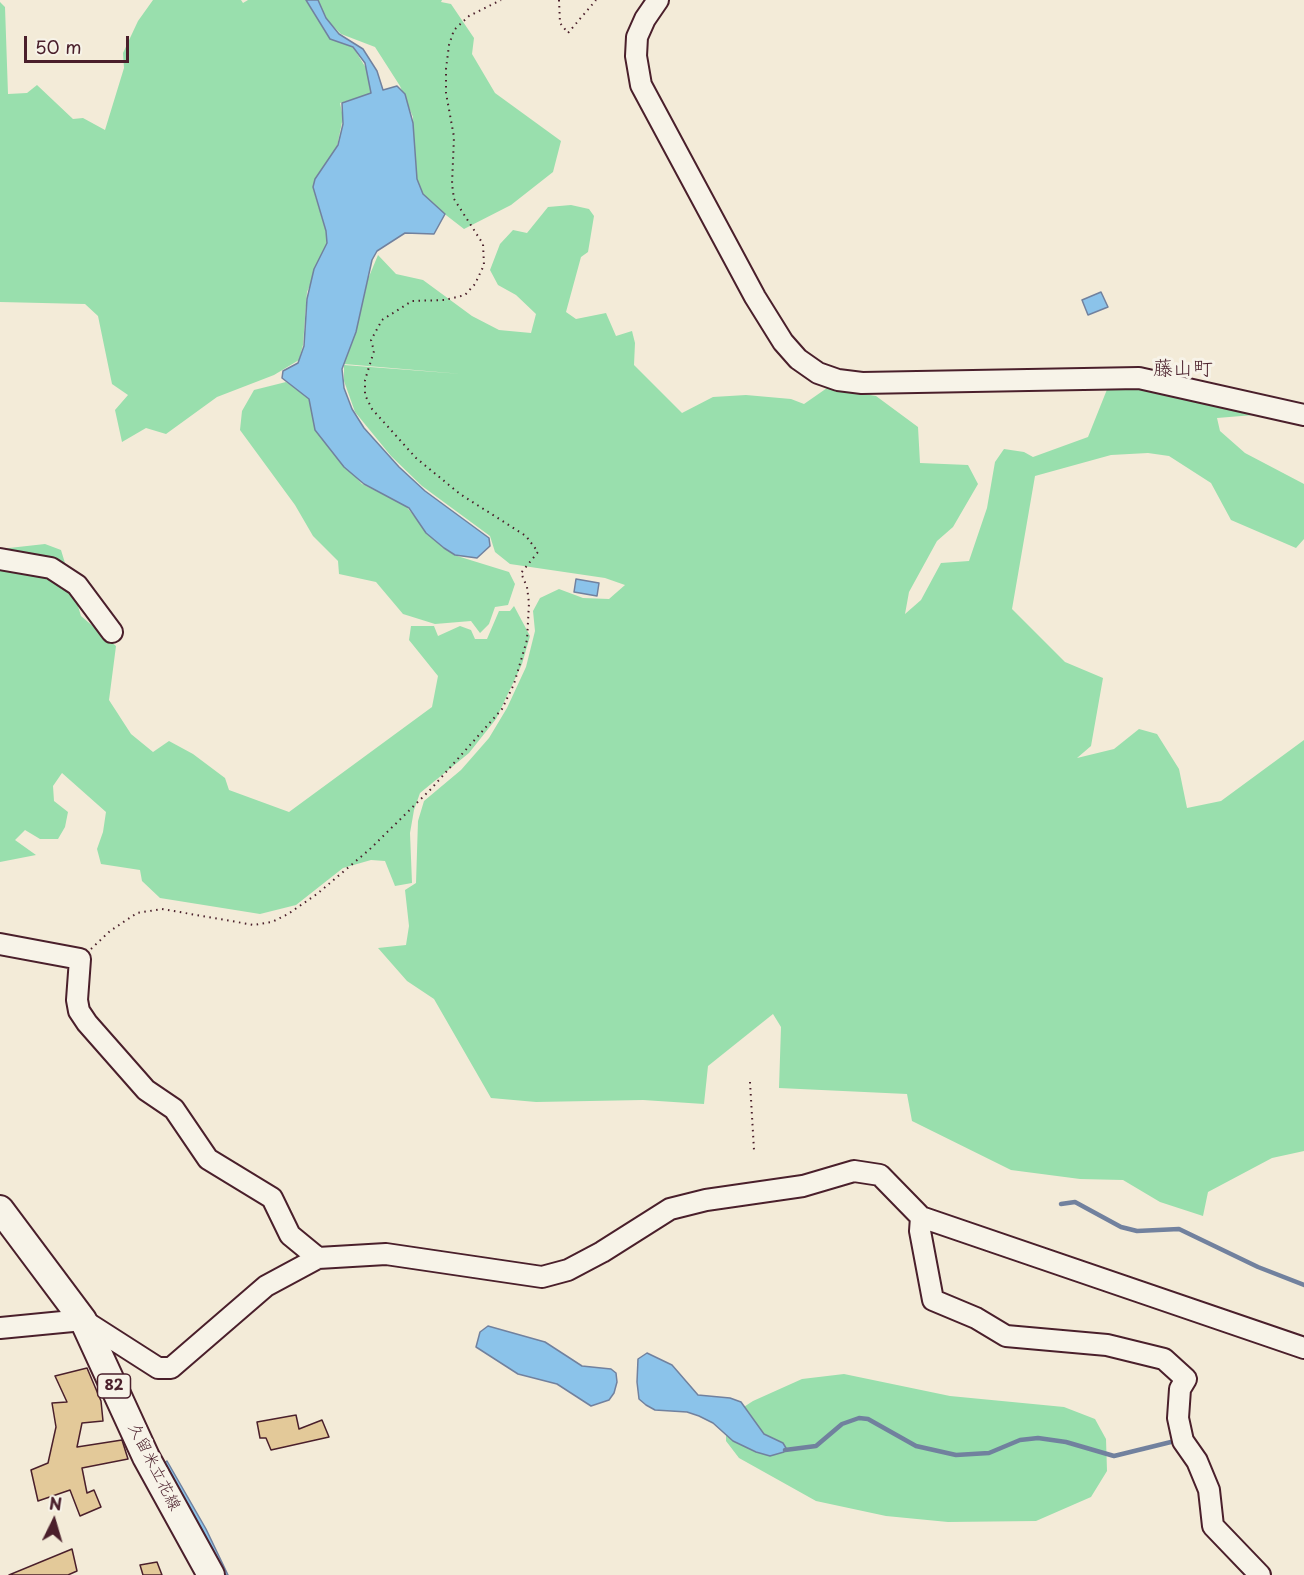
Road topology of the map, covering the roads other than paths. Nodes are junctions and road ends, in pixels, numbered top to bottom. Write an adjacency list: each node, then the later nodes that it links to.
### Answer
1 (658, 0): 2 (street)
2 (1304, 415)
3 (0, 559): 4 (street)
4 (112, 632)
5 (0, 944): 8 (street)
6 (0, 1209): 9 (main road, 久留米立花線 / 82)
7 (921, 1217): 8 (street); 11 (street); 13 (street)
8 (318, 1258): 9 (street)
9 (83, 1320): 10 (street); 12 (main road, 久留米立花線 / 82)
10 (0, 1328)
11 (1304, 1348)
12 (211, 1575)
13 (1260, 1575)

